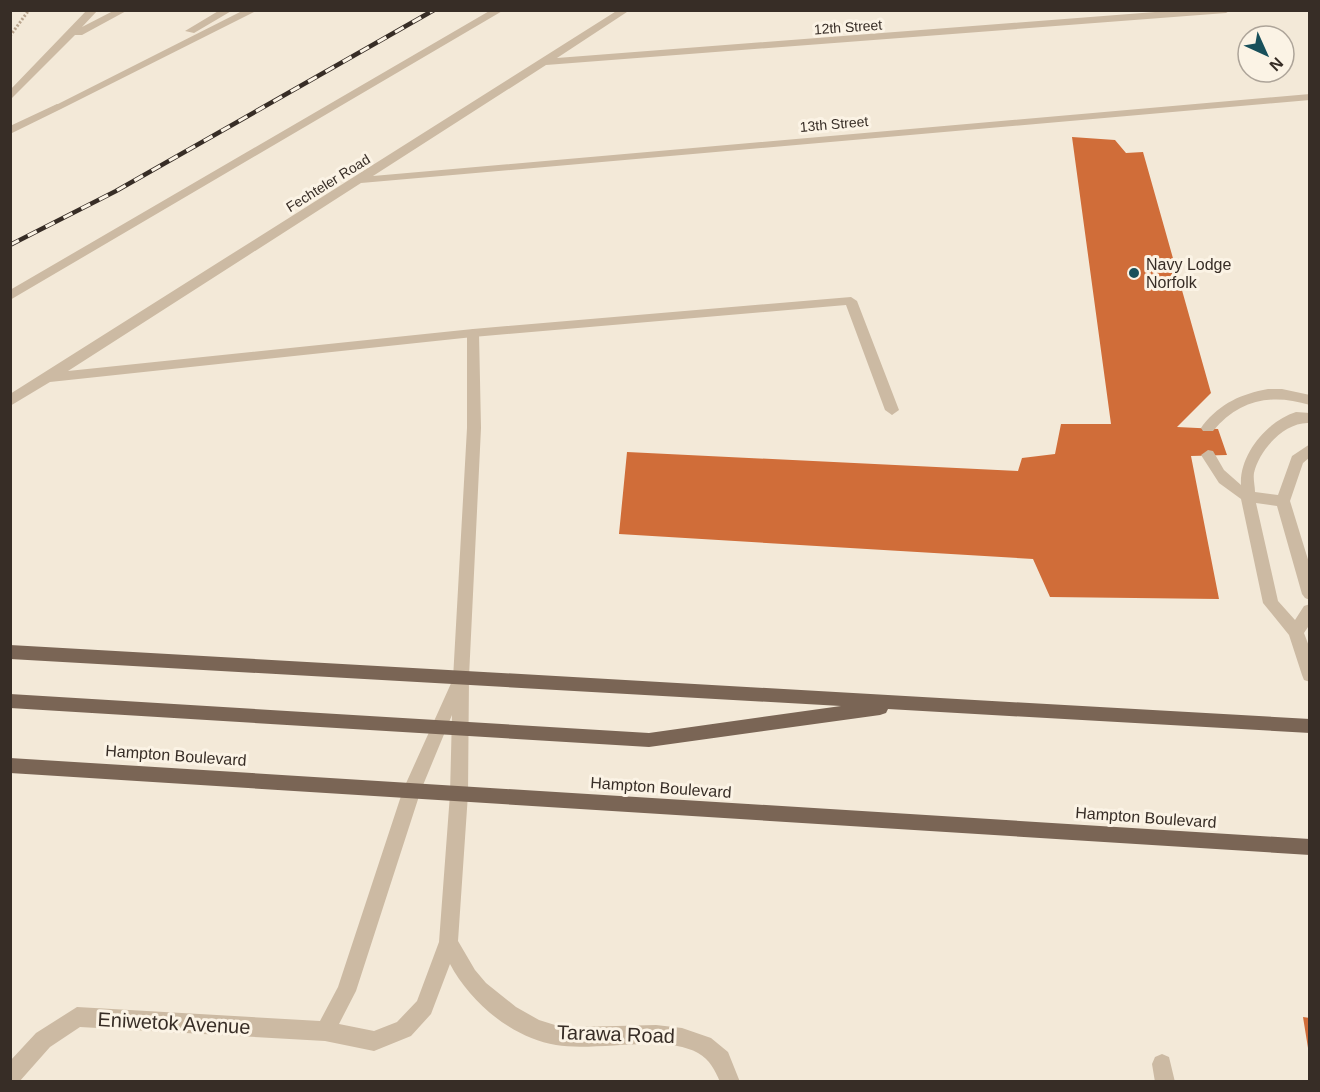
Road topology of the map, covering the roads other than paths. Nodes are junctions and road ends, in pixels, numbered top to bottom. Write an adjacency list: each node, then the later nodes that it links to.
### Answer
1 (82, 10): 13 (street)
2 (93, 10): 11 (street)
3 (123, 10): 11 (street)
4 (218, 10): 10 (street)
5 (228, 10): 10 (street)
6 (253, 10): 16 (street)
7 (499, 10): 19 (street)
8 (624, 10): 12 (street, Fechteler Road)
9 (1226, 10): 12 (street, 12th Street)
10 (181, 36): 16 (street)
11 (67, 38): 14 (street)
12 (543, 62): 18 (street, Fechteler Road)
13 (10, 82)
14 (10, 97)
15 (1310, 97): 18 (street, 13th Street)
16 (57, 106): 17 (street)
17 (10, 131)
18 (362, 180): 21 (street, Fechteler Road)
19 (10, 296)
20 (473, 333): 21 (street); 24 (street); 36 (street)
21 (46, 378): 23 (street, Fechteler Road)
22 (1310, 400): 26 (street)
23 (10, 401)
24 (892, 410)
25 (1310, 418): 29 (street)
26 (1208, 428)
27 (1310, 449): 30 (street)
28 (1208, 455): 29 (street)
29 (1248, 496): 30 (street); 33 (street)
30 (1283, 501): 31 (street)
31 (1310, 594)
32 (1310, 610): 33 (street)
33 (1296, 632): 35 (street)
34 (10, 652): 36 (main road)
35 (1310, 675)
36 (460, 677): 38 (main road); 40 (street); 41 (street)
37 (10, 700): 40 (main road)
38 (915, 704): 39 (main road); 41 (main road)
39 (1310, 726)
40 (440, 727): 41 (main road); 43 (street)
41 (461, 728): 44 (street)
42 (10, 765): 43 (main road, Hampton Boulevard)
43 (412, 790): 44 (main road, Hampton Boulevard); 47 (street)
44 (459, 794): 45 (main road, Hampton Boulevard); 46 (street)
45 (1310, 847)
46 (448, 942): 47 (street); 49 (street, Tarawa Road)
47 (325, 1031): 48 (street, Eniwetok Avenue)
48 (10, 1077)
49 (730, 1082)

